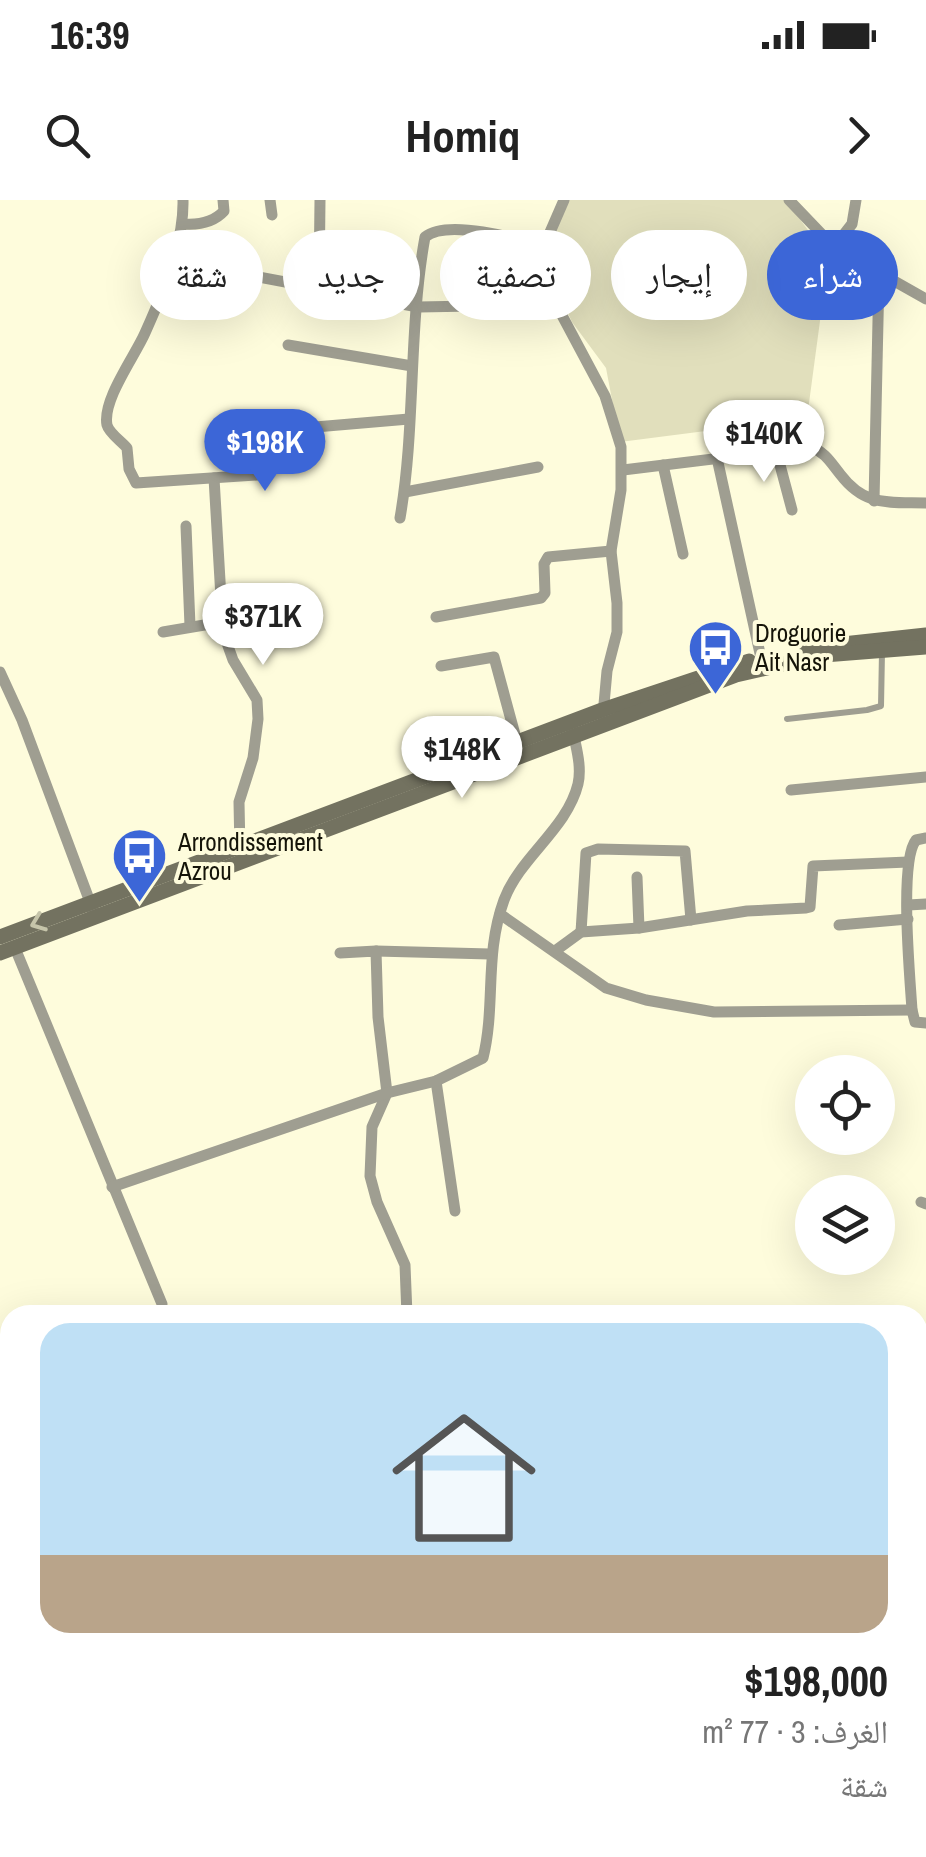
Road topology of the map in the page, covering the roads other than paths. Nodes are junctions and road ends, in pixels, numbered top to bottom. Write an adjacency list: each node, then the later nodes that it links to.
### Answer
1 (183, 200): 9 (street)
2 (223, 200): 9 (street)
3 (270, 200): 8 (street)
4 (320, 200): 10 (street)
5 (564, 200): 11 (street)
6 (789, 200): 12 (street)
7 (856, 200): 13 (street)
8 (272, 214)
9 (184, 224): 29 (street)
10 (320, 230)
11 (551, 230)
12 (818, 230)
13 (847, 230)
14 (440, 232): 16 (street)
15 (898, 284): 17 (street)
16 (420, 285)
17 (926, 298)
18 (417, 320): 22 (street)
19 (565, 320): 28 (street)
20 (878, 320): 31 (street)
21 (288, 346): 22 (street)
22 (412, 366): 23 (street)
23 (409, 419): 29 (street); 30 (street)
24 (776, 450): 25 (street); 31 (street); 33 (street)
25 (717, 458): 26 (street); 45 (street)
26 (663, 465): 28 (street); 37 (street)
27 (538, 467): 30 (street)
28 (622, 470): 36 (street)
29 (214, 478): 39 (street)
30 (404, 492): 34 (street)
31 (874, 501): 32 (street)
32 (926, 502)
33 (792, 510)
34 (400, 518)
35 (186, 526): 40 (street)
36 (611, 552): 38 (street); 48 (street)
37 (684, 554)
38 (436, 618)
39 (222, 622): 40 (street); 55 (street)
40 (190, 626): 41 (street)
41 (163, 632)
42 (926, 635): 45 (main road)
43 (926, 647): 44 (main road)
44 (882, 649): 48 (main road); 49 (lane)
45 (761, 658): 48 (main road)
46 (441, 666): 51 (street)
47 (0, 672): 60 (street)
48 (603, 717): 50 (main road)
49 (786, 719)
50 (572, 728): 51 (main road); 55 (main road); 61 (street)
51 (517, 742): 55 (main road)
52 (926, 777): 53 (street)
53 (791, 790)
54 (926, 838): 56 (street)
55 (240, 854): 60 (main road)
56 (908, 862): 59 (street); 63 (street)
57 (637, 877): 65 (street)
58 (926, 904): 59 (street)
59 (908, 905): 62 (street)
60 (92, 910): 67 (main road, one-way to 67); 68 (main road)
61 (500, 914): 70 (street); 72 (street)
62 (908, 919): 64 (street); 73 (street)
63 (691, 920): 65 (street); 66 (street)
64 (840, 925)
65 (640, 928): 66 (street)
66 (581, 932): 70 (street)
67 (0, 937)
68 (7, 951): 77 (street)
69 (376, 951): 71 (street); 72 (street); 76 (street)
70 (555, 951): 73 (street)
71 (340, 953)
72 (490, 954): 75 (street)
73 (912, 1010): 74 (street)
74 (926, 1022)
75 (436, 1080): 76 (street); 78 (street)
76 (387, 1092): 77 (street); 80 (street)
77 (112, 1188): 79 (street)
78 (455, 1211)
79 (162, 1304)
80 (407, 1305)

